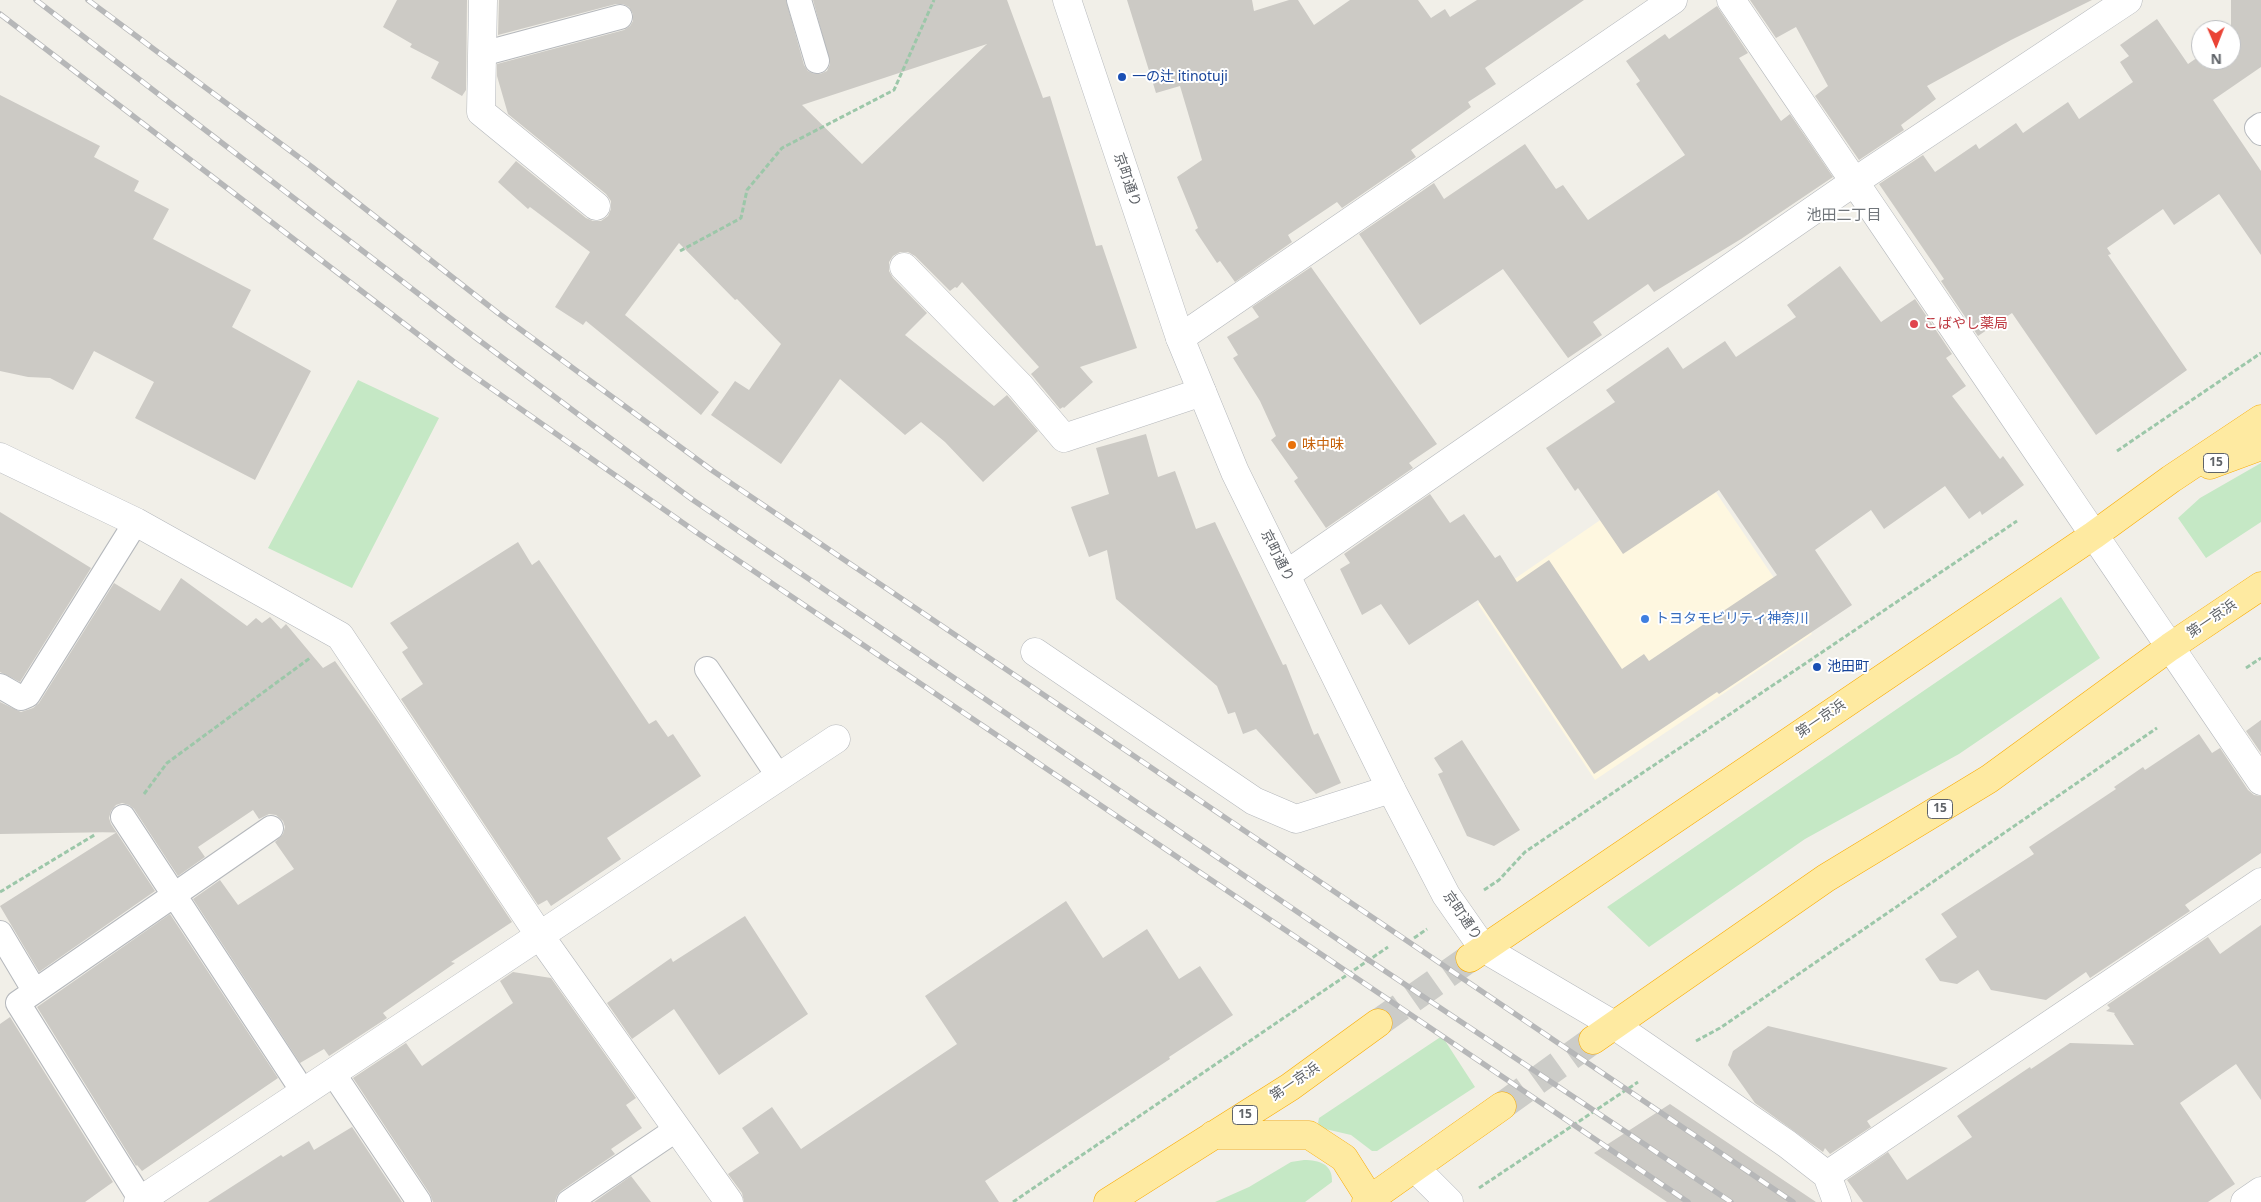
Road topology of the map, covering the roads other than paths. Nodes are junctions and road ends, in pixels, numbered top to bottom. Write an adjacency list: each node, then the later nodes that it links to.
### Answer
1 (484, 0): 8 (street)
2 (799, 0): 9 (lane)
3 (1067, 0): 15 (street, 京町通り)
4 (1673, 0): 15 (street)
5 (1731, 0): 12 (street)
6 (2128, 0): 12 (street)
7 (620, 17): 8 (lane)
8 (482, 54): 13 (street)
9 (817, 61)
10 (2261, 125): 11 (lane)
11 (2261, 133)
12 (1854, 182): 22 (street); 23 (street)
13 (596, 206)
14 (904, 267): 16 (street)
15 (1180, 338): 16 (street, 京町通り)
16 (1202, 392): 23 (street, 京町通り)
17 (2261, 419): 20 (highway, 第一京浜 / 15)
18 (2261, 446): 20 (highway, 第一京浜 / 15)
19 (0, 457): 21 (street)
20 (2171, 479): 22 (highway, 第一京浜 / 15)
21 (136, 522): 28 (lane); 38 (street)
22 (2094, 535): 25 (street); 39 (highway, 第一京浜 / 15)
23 (1287, 574): 32 (street, 京町通り)
24 (2261, 586): 25 (highway, 第一京浜 / 15)
25 (2170, 647): 31 (street); 42 (highway, 第一京浜 / 15)
26 (1035, 652): 32 (street)
27 (707, 669): 30 (lane)
28 (0, 686)
29 (836, 739): 30 (street)
30 (778, 777): 38 (street)
31 (2261, 781)
32 (1391, 789): 39 (street, 京町通り)
33 (123, 816): 36 (lane)
34 (271, 828): 36 (lane)
35 (2261, 882): 49 (street)
36 (175, 895): 40 (lane); 44 (lane)
37 (0, 933): 40 (lane)
38 (540, 936): 43 (street); 46 (street)
39 (1476, 952): 42 (street, 京町通り)
40 (34, 990): 52 (lane)
41 (1378, 1023): 47 (highway, 第一京浜 / 15)
42 (1604, 1033): 49 (street, 京町通り)
43 (333, 1073): 44 (street); 53 (lane)
44 (304, 1093): 52 (street)
45 (1502, 1106): 48 (highway)
46 (677, 1129): 54 (lane); 55 (street)
47 (1213, 1135): 51 (highway); 56 (highway, 第一京浜 / 15)
48 (1416, 1169): 51 (highway); 57 (street)
49 (1827, 1175): 58 (street)
50 (2261, 1191): 59 (street)
51 (1368, 1200)
52 (140, 1201)
53 (419, 1202)
54 (569, 1202)
55 (728, 1202)
56 (1108, 1202)
57 (1449, 1202)
58 (1838, 1202)
59 (2244, 1202)

